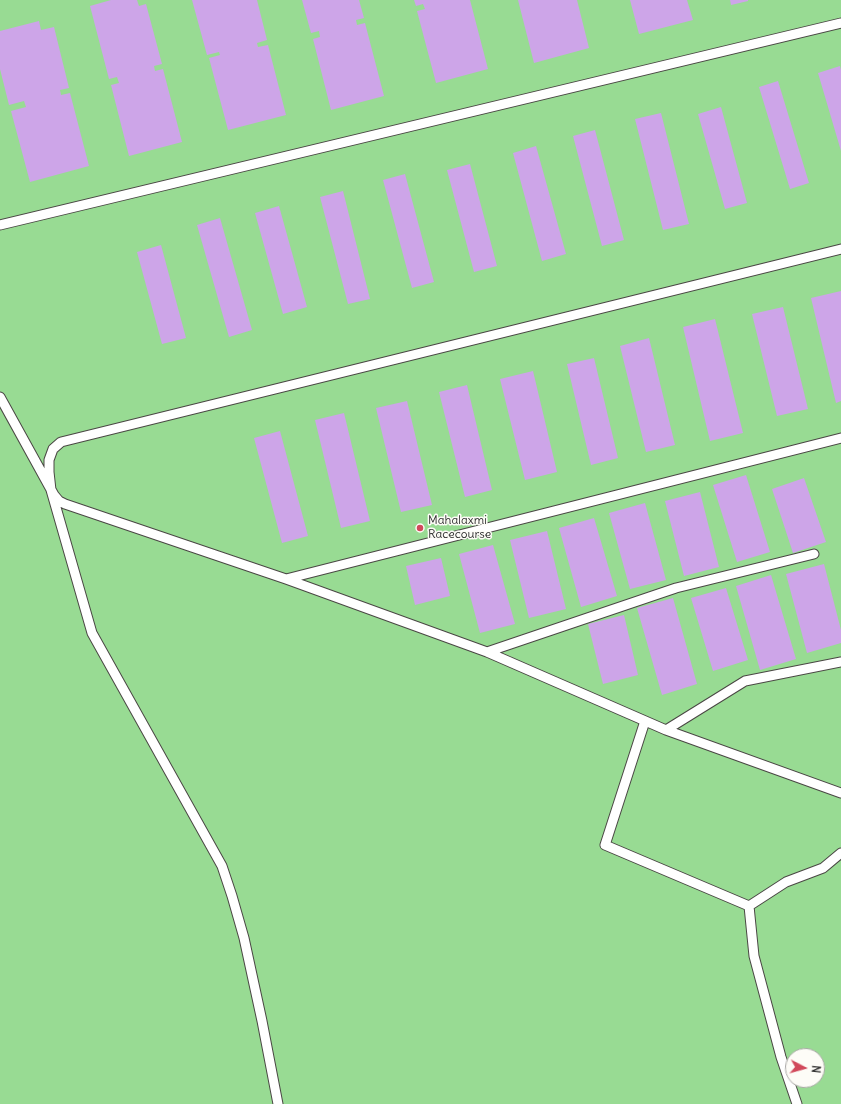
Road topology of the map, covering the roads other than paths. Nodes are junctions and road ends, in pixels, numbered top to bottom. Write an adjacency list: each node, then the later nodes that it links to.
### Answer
1 (841, 23): 2 (lane)
2 (0, 225)
3 (841, 249): 6 (lane)
4 (0, 397): 6 (lane)
5 (841, 438): 8 (lane)
6 (54, 495): 8 (lane); 16 (lane)
7 (814, 554): 9 (lane)
8 (286, 580): 9 (lane)
9 (487, 652): 11 (lane)
10 (841, 662): 12 (lane)
11 (645, 721): 12 (lane); 15 (lane)
12 (666, 730): 13 (lane)
13 (841, 793)
14 (841, 853): 15 (lane)
15 (749, 906): 17 (lane)
16 (278, 1104)
17 (797, 1104)

